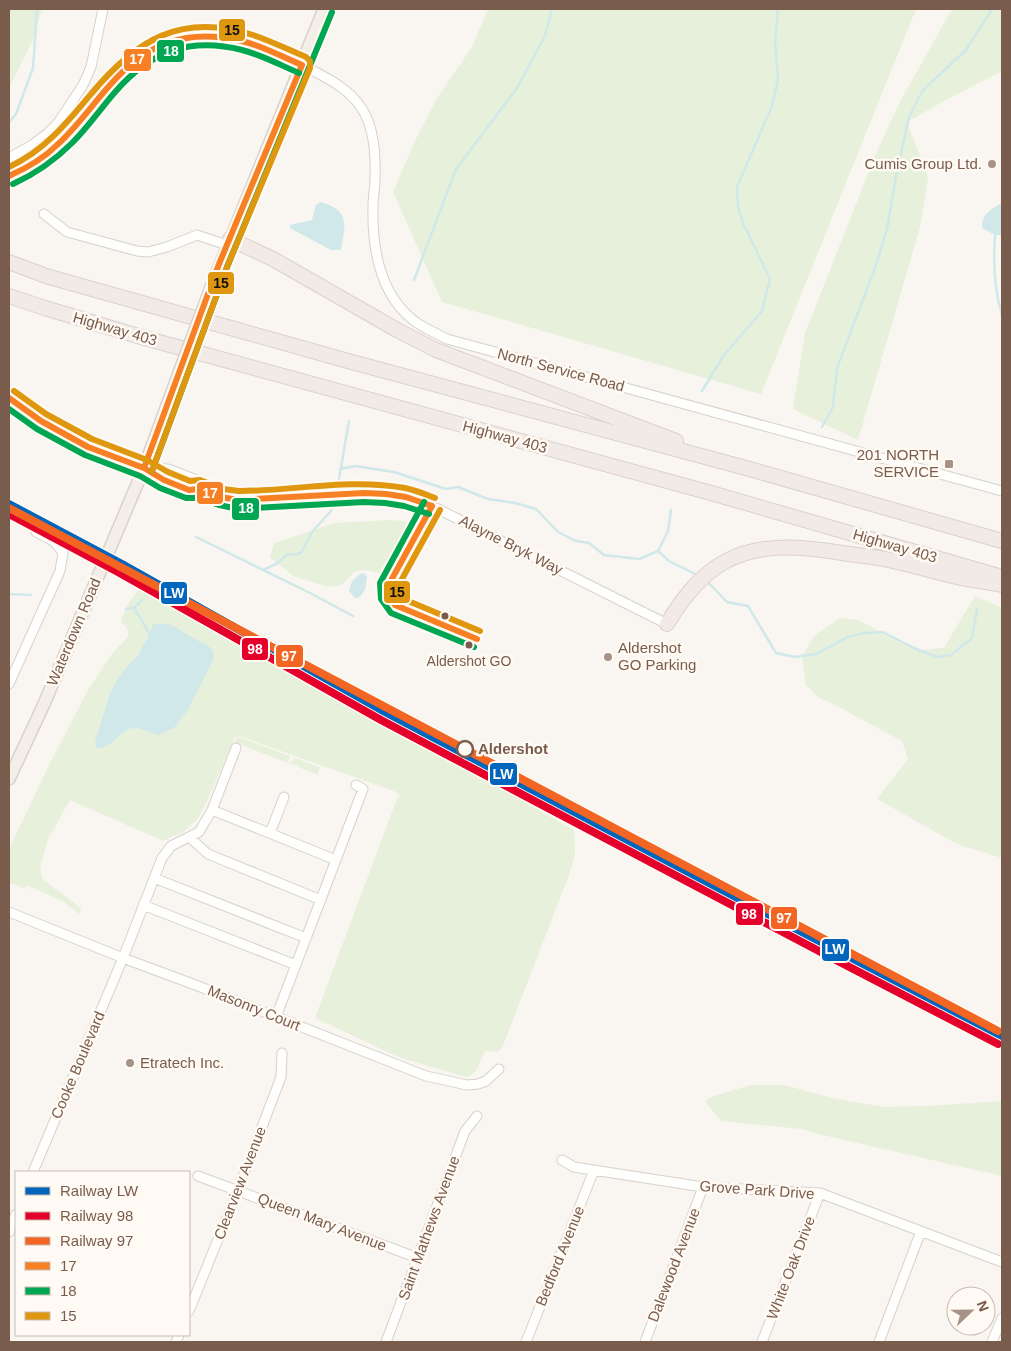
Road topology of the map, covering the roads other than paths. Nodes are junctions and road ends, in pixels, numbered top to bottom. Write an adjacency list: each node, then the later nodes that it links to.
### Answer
1 (103, 9): 4 (street)
2 (324, 9): 3 (main road, Waterdown Road)
3 (302, 65): 5 (highway); 7 (main road, Waterdown Road); 13 (street, North Service Road)
4 (9, 158)
5 (9, 176)
6 (44, 214): 7 (street)
7 (229, 242): 11 (main road, Waterdown Road, bridge); 12 (highway)
8 (9, 262): 12 (highway)
9 (9, 296): 16 (highway, Highway 403)
10 (9, 398): 11 (highway)
11 (144, 468): 18 (street, Alayne Bryk Way); 21 (main road, Waterdown Road)
12 (746, 468): 15 (highway)
13 (1002, 491)
14 (36, 532): 19 (street)
15 (1002, 541)
16 (1002, 577)
17 (1002, 585): 18 (highway)
18 (667, 624)
19 (9, 684)
20 (236, 748): 24 (street, Cooke Boulevard)
21 (9, 779)
22 (356, 784): 27 (street)
23 (284, 797): 25 (street)
24 (212, 810): 25 (street); 26 (street, Cooke Boulevard)
25 (270, 833): 27 (street)
26 (189, 837): 28 (street, Cooke Boulevard); 29 (street)
27 (336, 860): 29 (street)
28 (154, 878): 30 (street, Cooke Boulevard); 32 (street)
29 (321, 900): 32 (street)
30 (143, 906): 33 (street, Cooke Boulevard); 34 (street)
31 (9, 912): 33 (street, Masonry Court)
32 (306, 938): 34 (street)
33 (123, 958): 35 (street, Masonry Court); 41 (street, Cooke Boulevard)
34 (296, 965): 35 (street)
35 (276, 1017): 37 (street, Masonry Court)
36 (282, 1053): 44 (street, Clearview Avenue)
37 (499, 1069)
38 (477, 1116): 49 (street, Saint Mathews Avenue)
39 (562, 1160): 40 (street, Grove Park Drive)
40 (594, 1170): 43 (street, Grove Park Drive); 54 (street, Bedford Avenue)
41 (34, 1171)
42 (198, 1176): 44 (street, Queen Mary Avenue)
43 (704, 1187): 45 (street, Grove Park Drive); 55 (street, Dalewood Avenue)
44 (238, 1190): 49 (street, Queen Mary Avenue); 51 (street, Clearview Avenue)
45 (820, 1193): 48 (street, Grove Park Drive); 56 (street, White Oak Drive)
46 (15, 1217): 47 (street)
47 (9, 1232)
48 (921, 1232): 50 (street, Grove Park Drive); 57 (street)
49 (418, 1258): 53 (street, Saint Mathews Avenue)
50 (1002, 1262)
51 (190, 1309)
52 (1002, 1318): 58 (street)
53 (386, 1342)
54 (526, 1342)
55 (645, 1342)
56 (762, 1342)
57 (879, 1342)
58 (992, 1342)

